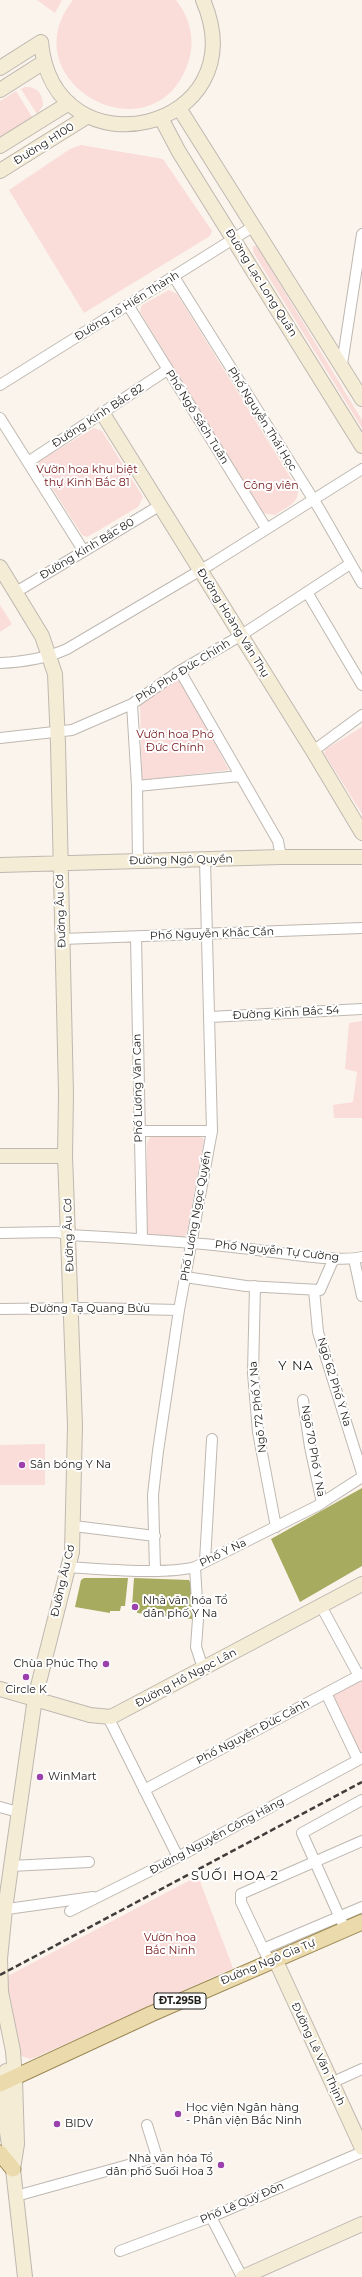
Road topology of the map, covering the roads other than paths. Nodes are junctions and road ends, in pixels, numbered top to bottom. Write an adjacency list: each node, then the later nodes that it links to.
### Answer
1 (203, 0): 6 (main road)
2 (44, 62): 3 (main road); 4 (main road); 5 (main road)
3 (0, 68)
4 (0, 90)
5 (69, 103): 7 (main road); 9 (main road, Đường H100)
6 (179, 108): 8 (main road); 11 (main road)
7 (88, 116): 8 (main road); 10 (main road, Đường H100)
8 (161, 118): 13 (main road, Đường Lạc Long Quân)
9 (0, 146)
10 (0, 171)
11 (254, 226): 13 (street, Đường Tô Hiến Thành); 16 (main road)
12 (362, 234): 16 (street)
13 (233, 239): 14 (street, Đường Tô Hiến Thành); 22 (main road, Đường Lạc Long Quân)
14 (174, 276): 15 (street, Đường Tô Hiến Thành); 25 (street, Phố Nguyễn Thái Học)
15 (128, 305): 17 (street, Phố Ngô Sách Tuân); 18 (street, Đường Tô Hiến Thành)
16 (342, 364): 19 (main road)
17 (167, 370): 20 (street, Đường Kinh Bắc 82); 27 (street, Phố Ngô Sách Tuân)
18 (0, 385)
19 (362, 399)
20 (103, 414): 23 (street, Đường Kinh Bắc 82); 26 (main road, Đường Hoàng Văn Thụ)
21 (0, 418): 23 (street)
22 (362, 446)
23 (28, 462): 28 (street)
24 (362, 469): 25 (street)
25 (312, 500): 27 (street); 29 (street, Phố Nguyễn Thái Học)
26 (159, 506): 28 (street, Đường Kinh Bắc 80); 31 (main road, Đường Hoàng Văn Thụ)
27 (266, 528): 31 (street)
28 (83, 550): 33 (street, Đường Kinh Bắc 80)
29 (350, 564): 32 (street, Phố Nguyễn Thái Học); 34 (street, Phố Phó Đức Chính)
30 (0, 567): 33 (main road, Đường Âu Cơ)
31 (199, 570): 35 (main road, Đường Hoàng Văn Thụ); 36 (street)
32 (362, 582)
33 (16, 592): 36 (main road, Đường Âu Cơ)
34 (307, 592): 35 (street, Phố Phó Đức Chính); 39 (street)
35 (240, 636): 38 (street, Phố Phó Đức Chính); 44 (main road, Đường Hoàng Văn Thụ)
36 (50, 657): 37 (street); 42 (main road, Đường Âu Cơ)
37 (0, 663)
38 (180, 671): 40 (street, Phố Phó Đức Chính); 45 (street)
39 (362, 685)
40 (132, 704): 42 (street, Phố Phó Đức Chính); 46 (street)
41 (362, 715): 44 (street)
42 (58, 733): 43 (street, Phố Phó Đức Chính); 52 (main road, Đường Âu Cơ)
43 (0, 738)
44 (313, 751): 47 (main road, Đường Hoàng Văn Thụ)
45 (240, 776): 46 (street); 48 (street)
46 (137, 786): 51 (street)
47 (362, 833)
48 (281, 857): 49 (main road, Đường Ngô Quyền); 50 (main road, Đường Ngô Quyền)
49 (362, 858)
50 (205, 860): 51 (main road, Đường Ngô Quyền); 55 (street, Phố Lương Ngọc Quyến)
51 (138, 861): 52 (main road, Đường Ngô Quyền)
52 (60, 863): 53 (main road, Đường Ngô Quyền); 57 (main road, Đường Âu Cơ)
53 (0, 865)
54 (362, 928): 55 (street, Phố Nguyễn Khắc Cần)
55 (207, 934): 56 (street, Phố Nguyễn Khắc Cần); 59 (street, Phố Lương Ngọc Quyến)
56 (136, 937): 57 (street, Phố Nguyễn Khắc Cần); 60 (street, Phố Lương Văn Can)
57 (62, 939): 63 (main road, Đường Âu Cơ)
58 (362, 1009): 59 (street, Đường Kinh Bắc 54)
59 (210, 1017): 61 (street, Phố Lương Ngọc Quyến)
60 (139, 1131): 61 (street); 66 (street, Phố Lương Văn Can)
61 (212, 1131): 67 (street, Phố Lương Ngọc Quyến)
62 (0, 1156): 63 (main road)
63 (65, 1156): 65 (main road, Đường Âu Cơ)
64 (0, 1233): 65 (street, Phố Nguyễn Tự Cường)
65 (68, 1235): 66 (street, Phố Nguyễn Tự Cường); 74 (main road, Đường Âu Cơ)
66 (142, 1239): 67 (street, Phố Nguyễn Tự Cường)
67 (191, 1242): 68 (street, Phố Nguyễn Tự Cường); 70 (street, Phố Lương Ngọc Quyến)
68 (334, 1258): 69 (street, Phố Nguyễn Tự Cường); 72 (street)
69 (358, 1258): 73 (street)
70 (185, 1277): 71 (street); 76 (street, Phố Lương Ngọc Quyến)
71 (255, 1286): 72 (street); 83 (street, Ngõ 72 Phố Y Na)
72 (314, 1290): 79 (street, Ngõ 62 Phố Y Na)
73 (362, 1296)
74 (72, 1308): 75 (street, Đường Tạ Quang Bửu); 76 (street, Đường Tạ Quang Bửu); 82 (main road, Đường Âu Cơ)
75 (0, 1309)
76 (179, 1310): 84 (street, Phố Lương Ngọc Quyến)
77 (303, 1400): 81 (street, Ngõ 70 Phố Y Na)
78 (212, 1439): 85 (street)
79 (362, 1473)
80 (362, 1477): 81 (street, Phố Y Na)
81 (322, 1503): 83 (street, Phố Y Na)
82 (74, 1526): 84 (street); 87 (main road, Đường Âu Cơ)
83 (276, 1527): 85 (street, Phố Y Na)
84 (155, 1536): 88 (street, Phố Lương Ngọc Quyến)
85 (205, 1561): 86 (street, Phố Y Na)
86 (195, 1566): 88 (street, Phố Y Na); 91 (street)
87 (69, 1567): 88 (street, Phố Y Na); 95 (main road, Đường Âu Cơ)
88 (155, 1570)
89 (362, 1584): 90 (main road, Đường Hồ Ngọc Lân)
90 (321, 1606): 91 (main road, Đường Hồ Ngọc Lân); 92 (street)
91 (203, 1668): 96 (main road, Đường Hồ Ngọc Lân)
92 (360, 1675): 94 (street, Phố Nguyễn Đức Cảnh)
93 (0, 1689): 95 (main road, Đường Hồ Ngọc Lân)
94 (326, 1693): 97 (street); 98 (street, Phố Nguyễn Đức Cảnh)
95 (35, 1698): 96 (main road, Đường Hồ Ngọc Lân); 101 (main road, Đường Âu Cơ)
96 (108, 1717): 98 (street)
97 (360, 1759): 103 (street, Đường Nguyễn Công Hãng)
98 (144, 1790): 103 (street)
99 (362, 1800): 105 (street)
100 (0, 1807): 101 (street)
101 (18, 1812): 106 (main road, Đường Âu Cơ)
102 (362, 1841): 105 (street)
103 (178, 1857): 107 (street, Đường Nguyễn Công Hãng)
104 (89, 1862): 106 (street)
105 (316, 1862): 112 (street); 114 (street)
106 (11, 1866): 109 (main road, Đường Âu Cơ)
107 (102, 1896): 109 (street); 110 (street, Đường Nguyễn Công Hãng)
108 (362, 1907): 112 (street)
109 (2, 1910): 113 (main road, Đường Âu Cơ); 117 (main road, Đường Âu Cơ)
110 (70, 1911)
111 (362, 1922): 112 (main road, Đường Ngô Gia Tự / ĐT.295B)
112 (342, 1923): 114 (main road, Đường Ngô Gia Tự / ĐT.295B)
113 (0, 1926)
114 (269, 1956): 117 (main road, Đường Ngô Gia Tự / ĐT.295B); 118 (main road, Đường Lê Văn Thịnh)
115 (0, 2033): 117 (main road)
116 (362, 2069): 118 (street)
117 (7, 2081): 123 (main road)
118 (331, 2083): 120 (main road, Đường Lê Văn Thịnh)
119 (147, 2125): 124 (street)
120 (362, 2148)
121 (362, 2152): 125 (street, Phố Lê Quý Đôn)
122 (0, 2153): 123 (main road)
123 (13, 2168): 124 (main road)
124 (16, 2196): 128 (main road)
125 (211, 2217): 127 (street, Phố Lê Quý Đôn); 129 (street)
126 (362, 2224): 129 (main road)
127 (120, 2251)
128 (25, 2277)
129 (242, 2277)

